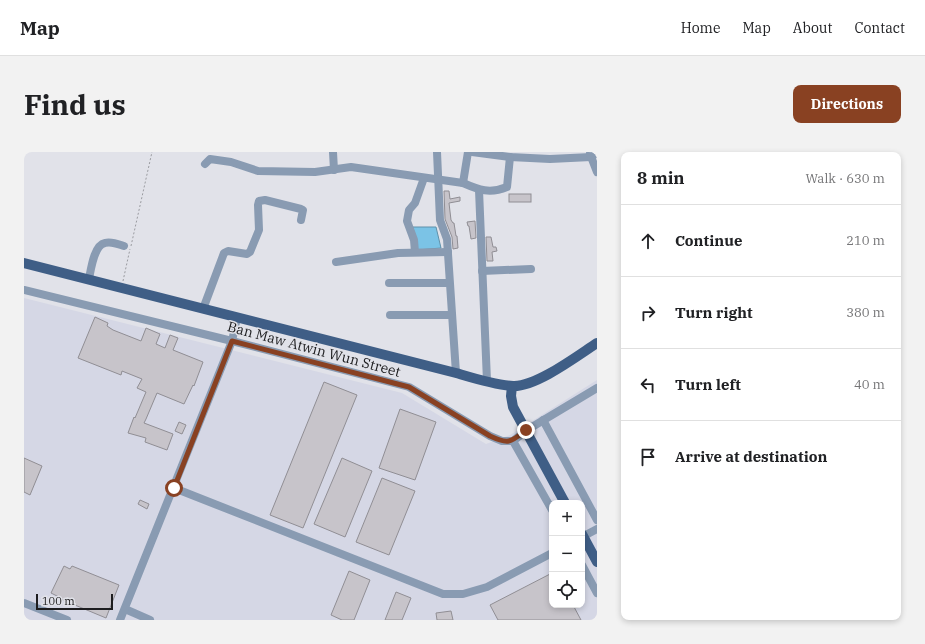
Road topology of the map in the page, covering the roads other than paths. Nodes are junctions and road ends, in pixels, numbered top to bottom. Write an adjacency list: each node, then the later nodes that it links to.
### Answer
1 (333, 152): 10 (street)
2 (437, 152): 13 (street)
3 (468, 152): 14 (street)
4 (472, 152): 5 (street)
5 (481, 152): 8 (street)
6 (592, 154): 7 (street); 11 (street)
7 (527, 155): 8 (street)
8 (510, 157): 15 (street)
9 (205, 164): 10 (street)
10 (334, 170): 12 (street)
11 (597, 172)
12 (424, 178): 13 (street); 18 (street)
13 (439, 180): 14 (street); 19 (street)
14 (463, 183): 15 (street)
15 (479, 190): 23 (street)
16 (301, 220): 28 (street)
17 (124, 246): 24 (street)
18 (415, 252): 19 (street); 21 (street)
19 (448, 252): 26 (street)
20 (24, 262): 24 (main road)
21 (336, 262)
22 (531, 269): 23 (street)
23 (482, 271): 35 (street)
24 (89, 279): 28 (main road)
25 (389, 283): 26 (street)
26 (449, 283): 30 (street)
27 (24, 290): 32 (street, Ban Maw Atwin Wun Street)
28 (203, 309): 31 (main road)
29 (390, 315): 30 (street)
30 (452, 315): 34 (street)
31 (237, 318): 32 (street); 34 (main road)
32 (232, 341): 40 (street, Ban Maw Atwin Wun Street); 41 (street)
33 (597, 343): 36 (main road)
34 (456, 373): 35 (main road)
35 (487, 381): 36 (main road)
36 (512, 386): 39 (main road)
37 (597, 388): 38 (street)
38 (543, 420): 39 (street); 44 (street)
39 (526, 430): 40 (street); 42 (main road)
40 (513, 441): 43 (street)
41 (174, 488): 48 (street); 53 (street)
42 (563, 500)
43 (549, 505)
44 (597, 520)
45 (597, 529): 46 (street)
46 (585, 535)
47 (585, 541): 49 (main road)
48 (549, 555)
49 (597, 562)
50 (585, 571): 51 (street)
51 (597, 593)
52 (24, 603): 54 (street)
53 (125, 609): 55 (street); 56 (street)
54 (67, 620)
55 (120, 620)
56 (150, 620)

